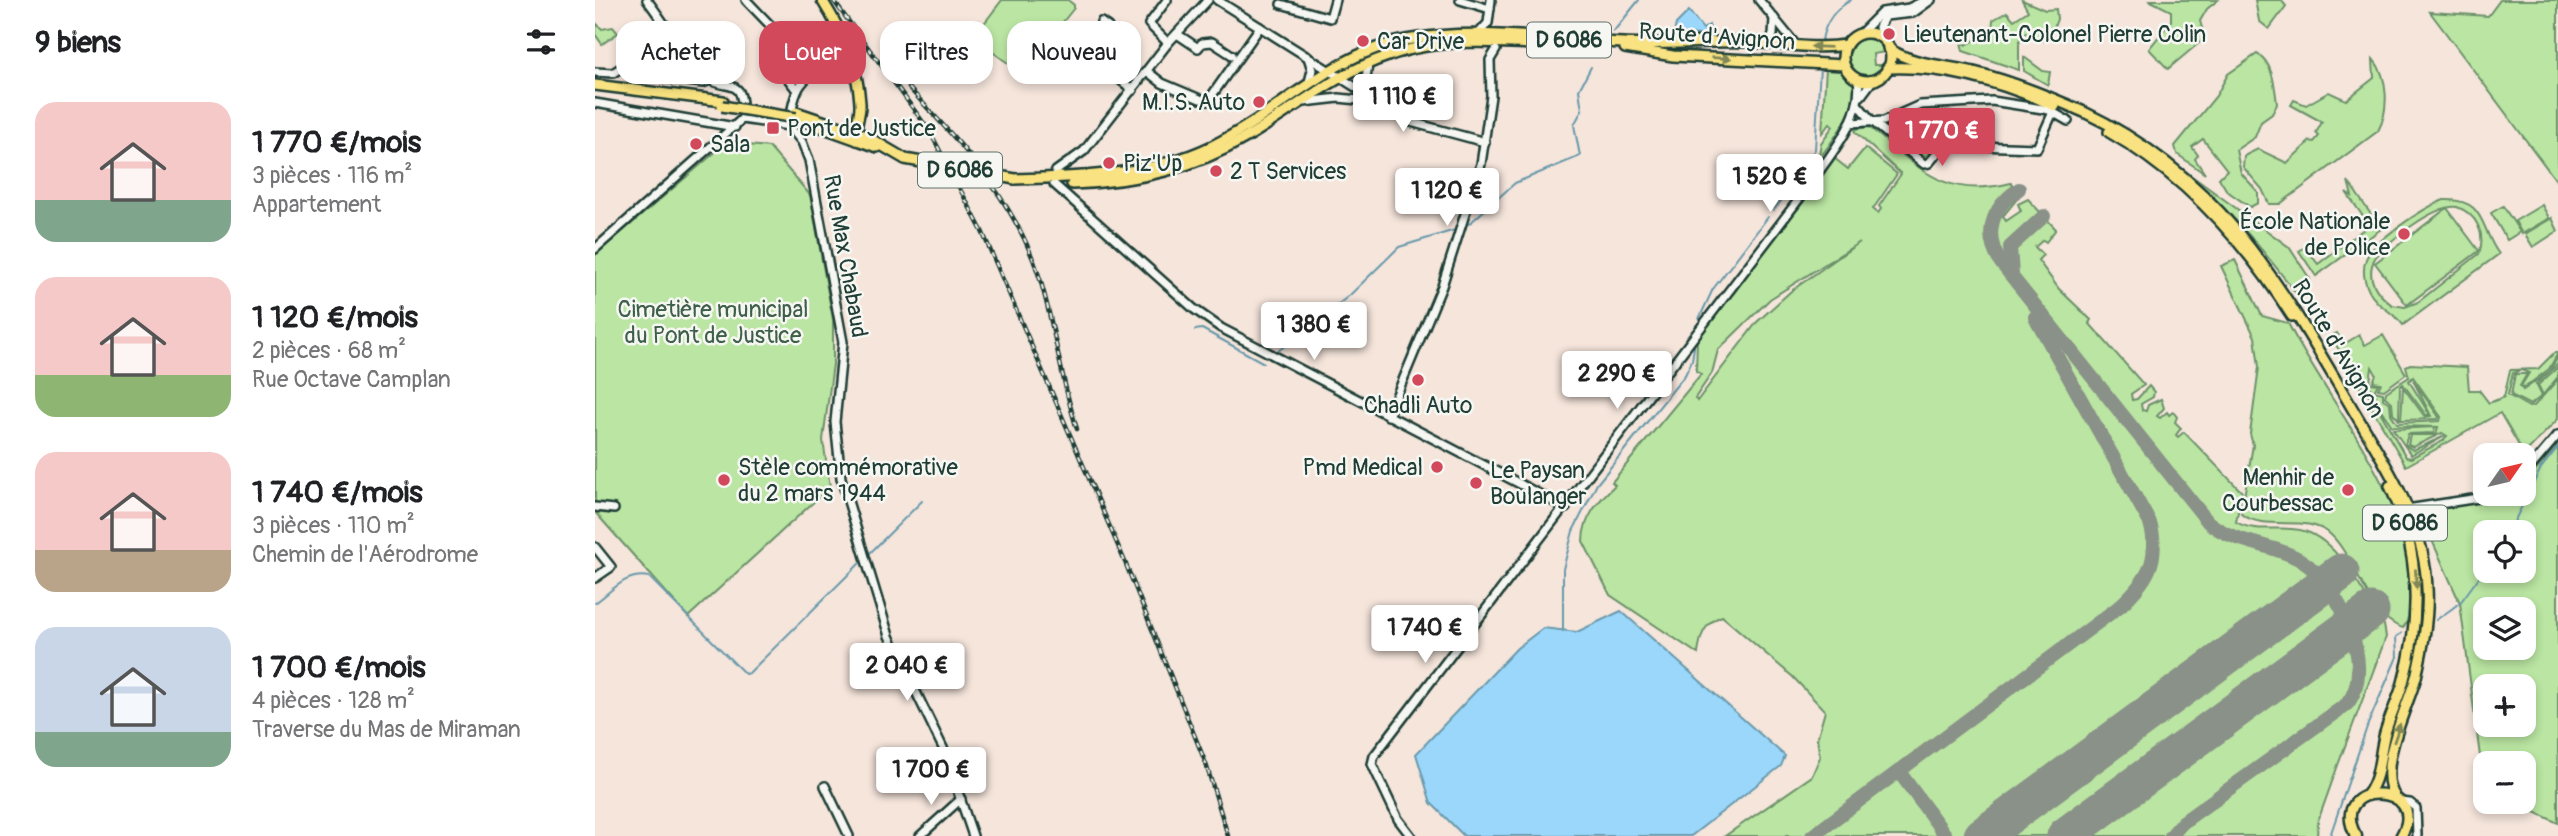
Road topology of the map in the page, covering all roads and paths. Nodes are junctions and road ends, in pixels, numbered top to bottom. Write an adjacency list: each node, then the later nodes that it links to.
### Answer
1 (647, 0): 14 (street)
2 (746, 0): 15 (street)
3 (822, 0): 16 (main road)
4 (1167, 0): 22 (street)
5 (1209, 0): 18 (street)
6 (1217, 0): 17 (street)
7 (1335, 0): 11 (street)
8 (1460, 0): 12 (street)
9 (1759, 0): 13 (street)
10 (1929, 0): 20 (street); 21 (street)
11 (1281, 4)
12 (1490, 4): 19 (street)
13 (1774, 17): 23 (street); 24 (street)
14 (664, 21)
15 (766, 21)
16 (833, 21)
17 (1260, 27): 29 (street); 51 (street)
18 (1177, 34): 22 (street); 28 (street)
19 (1478, 34): 23 (main road, Route d'Avignon / D 6086); 33 (main road, Route d'Avignon / D 6086)
20 (1860, 34): 21 (main road); 25 (main road)
21 (1881, 38): 26 (main road)
22 (1168, 43): 36 (street)
23 (1768, 43): 24 (main road, Route d'Avignon / D 6086)
24 (1797, 45): 25 (main road, Route d'Avignon / D 6086, one-way to 24)
25 (1846, 45): 31 (main road)
26 (1888, 48): 32 (main road); 79 (main road, Route d'Avignon / D 6086)
27 (1496, 50): 65 (street)
28 (1232, 55)
29 (1308, 56): 33 (street); 40 (street)
30 (1368, 64): 31 (main road, Route d'Avignon / D 6086, one-way to 31); 37 (main road, Route d'Avignon / D 6086); 54 (street)
31 (1845, 65): 38 (main road)
32 (1887, 68): 39 (main road); 83 (main road, Route d'Avignon / D 6086, one-way to 83)
33 (1329, 69): 37 (street); 40 (main road, Route d'Avignon / D 6086)
34 (616, 71): 35 (street)
35 (595, 72)
36 (1148, 72): 49 (street); 50 (street)
37 (1342, 78): 53 (main road, Route d'Avignon / D 6086); 54 (street)
38 (1858, 79): 39 (main road); 52 (street)
39 (1873, 80): 52 (street)
40 (1309, 82): 67 (main road, Route d'Avignon / D 6086)
41 (726, 84): 59 (street)
42 (792, 84): 47 (street)
43 (800, 84): 47 (street)
44 (856, 84): 64 (main road)
45 (1125, 84): 49 (street)
46 (595, 85): 56 (main road, D 6086)
47 (796, 89): 58 (street)
48 (595, 90): 56 (main road, D 6086)
49 (1133, 90): 66 (street)
50 (1200, 99)
51 (1208, 101)
52 (1859, 101): 60 (street); 62 (street)
53 (1304, 102): 54 (street); 69 (main road, Route d'Avignon / D 6086)
54 (1377, 102): 65 (street)
55 (595, 103): 63 (street)
56 (722, 104): 58 (main road, D 6086)
57 (2053, 112): 60 (street); 60 (street); 61 (street)
58 (794, 118): 59 (street); 64 (main road, D 6086); 84 (street, Rue Max Chabaud)
59 (742, 119): 63 (street)
60 (1872, 121): 62 (street)
61 (2068, 121)
62 (1850, 123): 77 (street)
63 (735, 127): 71 (street)
64 (856, 136): 67 (main road, D 6086, bridge)
65 (1485, 142): 72 (street)
66 (1056, 170)
67 (1015, 179): 68 (main road, Route d'Avignon / D 6086)
68 (1054, 184): 69 (main road, Route d'Avignon / D 6086); 70 (street)
69 (1076, 184): 70 (street)
70 (1073, 198): 72 (street)
71 (595, 249)
72 (1388, 416): 77 (street)
73 (2558, 435): 74 (street)
74 (2536, 461)
75 (2473, 499): 79 (street)
76 (595, 507): 78 (street)
77 (1566, 508): 90 (street)
78 (614, 509)
79 (2407, 509): 85 (main road, Route d'Avignon / D 6086, one-way to 79)
80 (595, 547): 81 (street)
81 (595, 578)
82 (825, 786): 87 (street)
83 (2368, 794): 85 (main road); 91 (main road, Route d'Avignon)
84 (961, 799): 88 (street); 89 (street, Rue Max Chabaud)
85 (2398, 800): 86 (main road, Route d'Avignon); 92 (street)
86 (2402, 835)
87 (849, 836)
88 (920, 836)
89 (973, 836)
90 (1411, 836)
91 (2356, 836)
92 (2417, 836)

